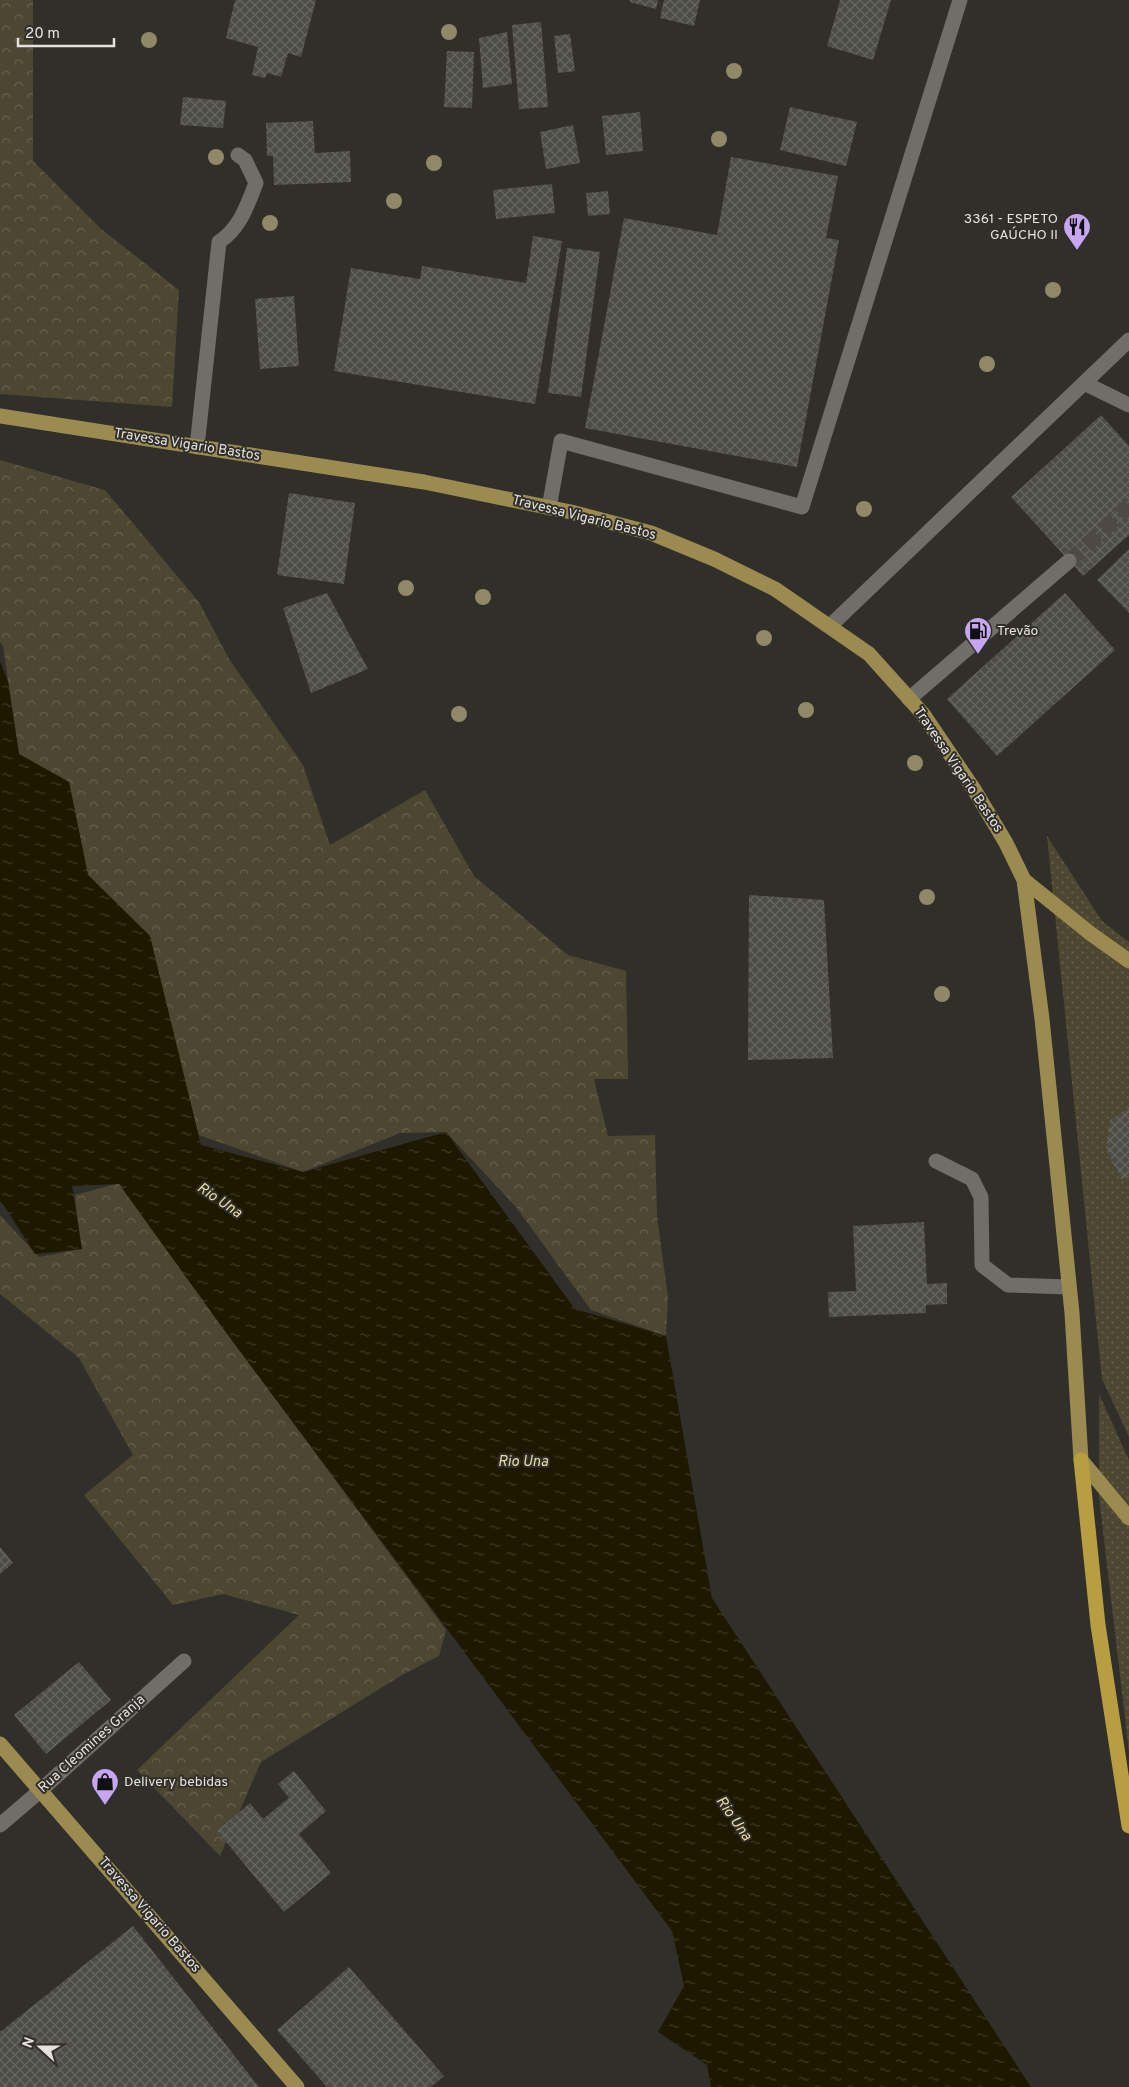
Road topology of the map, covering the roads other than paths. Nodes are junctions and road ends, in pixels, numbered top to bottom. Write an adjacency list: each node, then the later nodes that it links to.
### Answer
1 (960, 0): 8 (street)
2 (238, 155): 7 (street)
3 (1129, 340): 4 (street)
4 (1084, 383): 5 (street); 10 (street)
5 (1129, 405)
6 (0, 416): 7 (main road, Travessa Vigario Bastos)
7 (197, 447): 8 (main road, Travessa Vigario Bastos)
8 (549, 508): 10 (main road, Travessa Vigario Bastos)
9 (1069, 561): 11 (street)
10 (830, 626): 11 (main road, Travessa Vigario Bastos)
11 (909, 698): 12 (main road, Travessa Vigario Bastos)
12 (1024, 880): 13 (main road); 15 (main road)
13 (1129, 961)
14 (936, 1161): 15 (street)
15 (1069, 1287): 16 (main road)
16 (1081, 1460): 17 (main road); 22 (highway)
17 (1129, 1518)
18 (184, 1661): 20 (street, Rua Cleomines Granja)
19 (0, 1744): 20 (main road, Travessa Vigario Bastos)
20 (41, 1790): 21 (street, Rua Cleomines Granja); 23 (main road, Travessa Vigario Bastos)
21 (0, 1825)
22 (1129, 1826)
23 (296, 2087)

